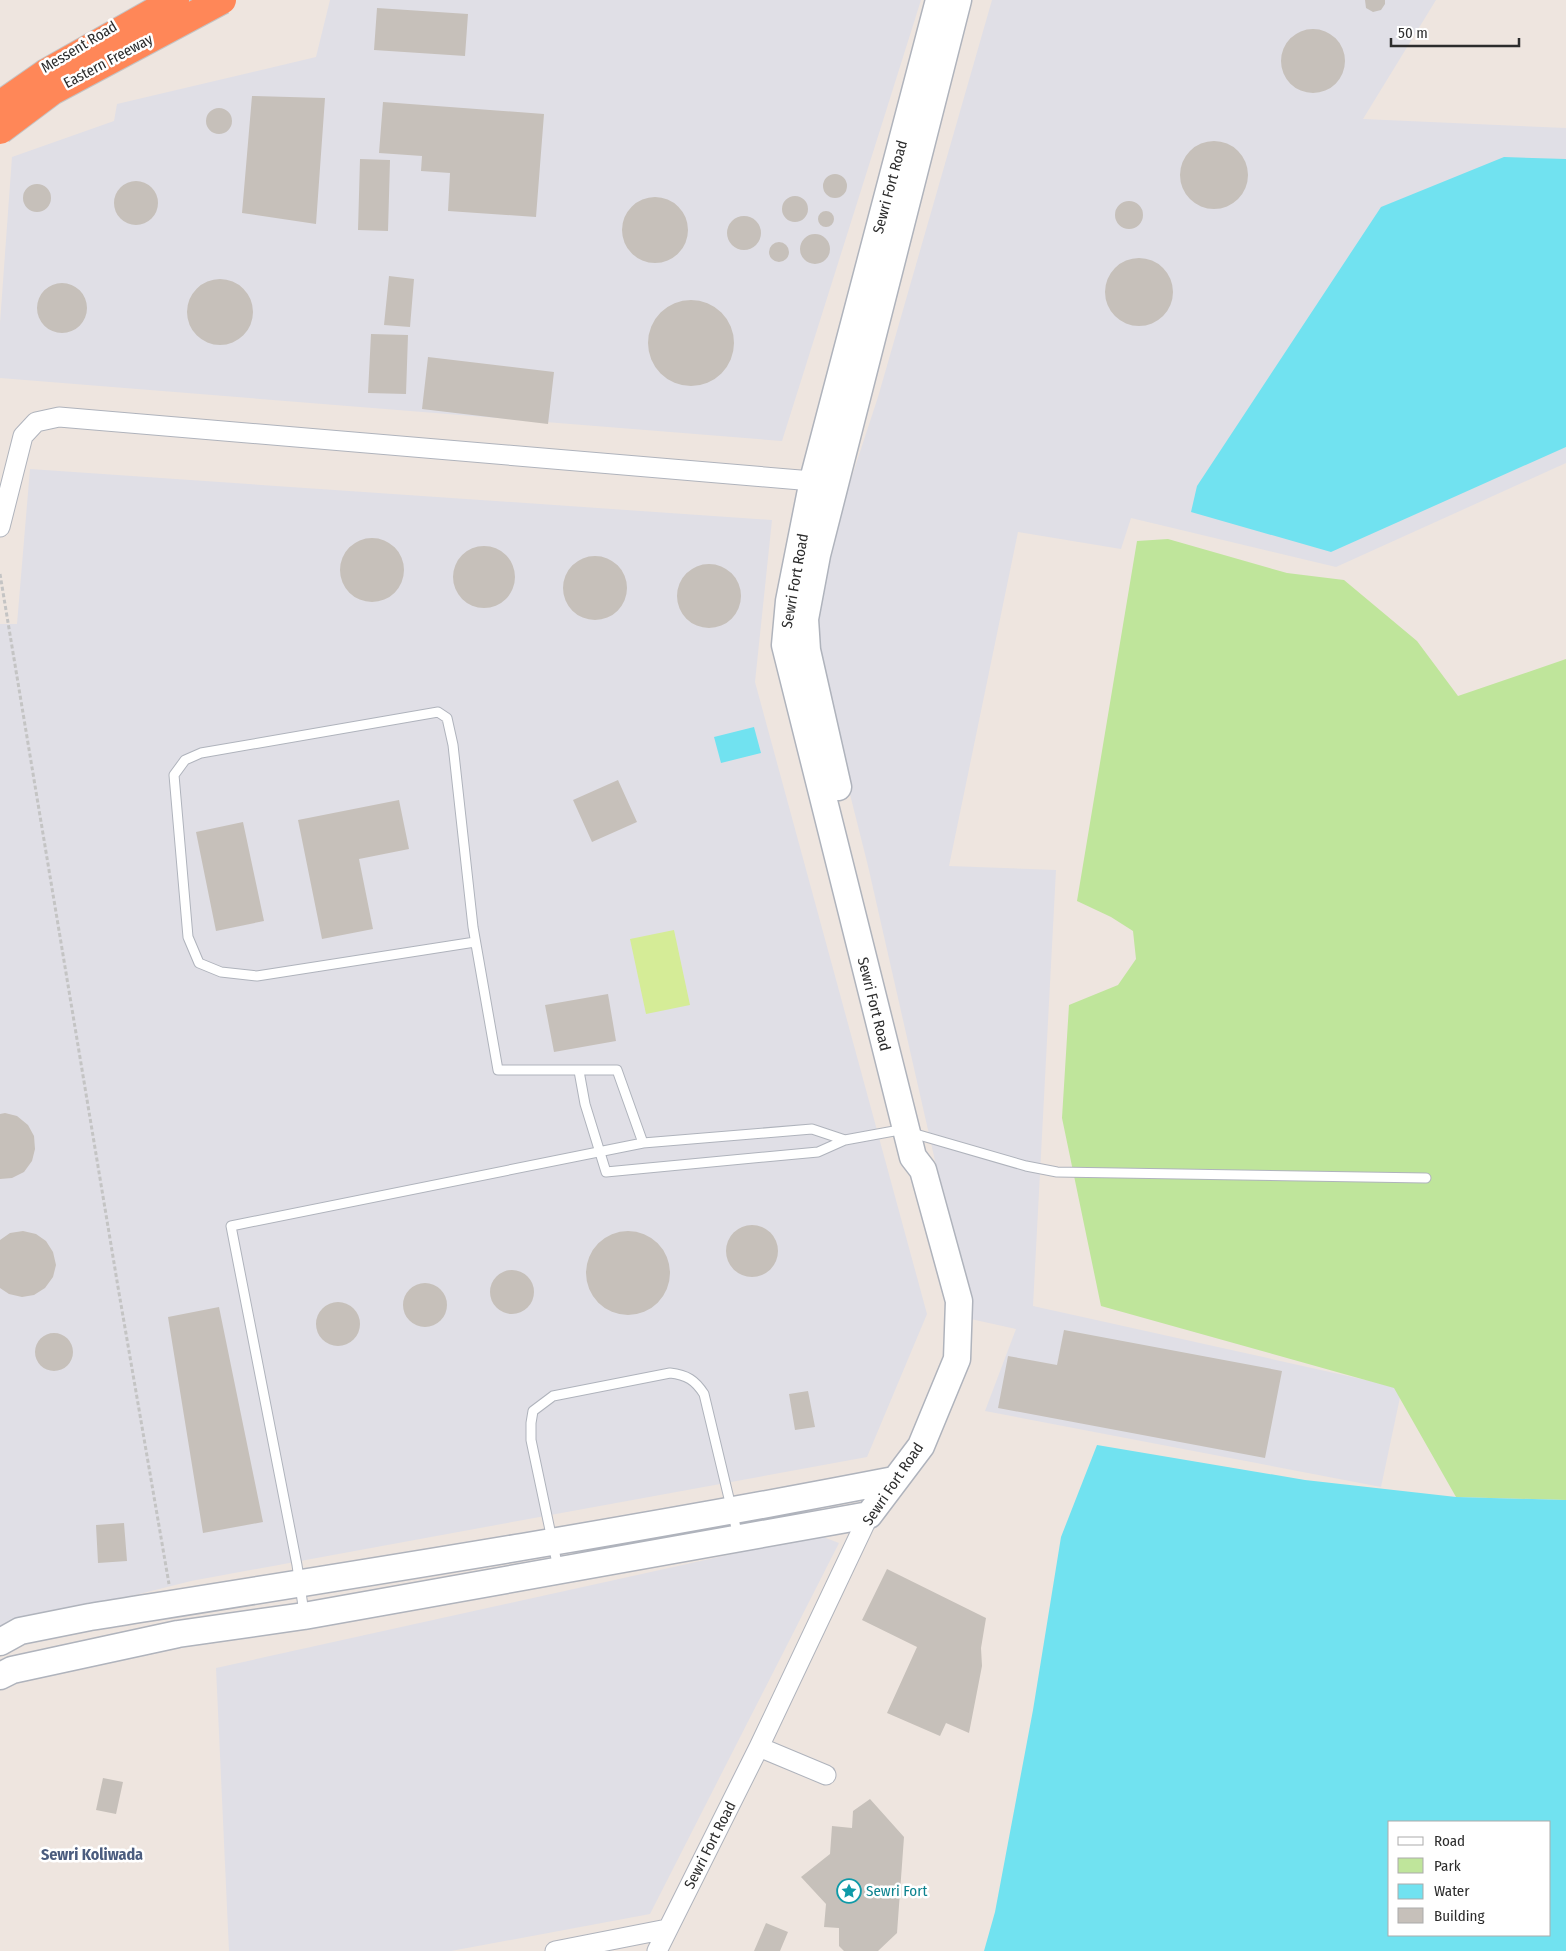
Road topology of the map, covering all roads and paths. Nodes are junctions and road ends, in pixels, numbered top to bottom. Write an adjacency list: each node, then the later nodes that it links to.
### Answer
1 (159, 0): 7 (street, Messent Road)
2 (175, 0): 8 (highway, Eastern Freeway, bridge)
3 (222, 0): 9 (highway, Eastern Freeway, bridge)
4 (237, 0): 9 (street)
5 (940, 0): 10 (street, Sewri Fort Road)
6 (958, 0): 10 (street)
7 (0, 96): 9 (street)
8 (0, 105)
9 (7, 132)
10 (864, 328): 11 (street, Sewri Fort Road)
11 (824, 482): 12 (street); 16 (street, Sewri Fort Road)
12 (0, 527)
13 (0, 574): 28 (path)
14 (475, 942): 14 (lane); 15 (lane)
15 (579, 1071): 18 (lane); 19 (lane)
16 (913, 1132): 17 (lane); 20 (lane); 21 (street, Sewri Fort Road)
17 (845, 1140): 18 (lane); 19 (lane)
18 (643, 1143): 19 (lane)
19 (600, 1152): 27 (lane)
20 (1426, 1178)
21 (894, 1480): 22 (street); 23 (street, Sewri Fort Road)
22 (734, 1511): 24 (lane); 25 (street); 25 (lane)
23 (869, 1515): 24 (street); 34 (street, Sewri Fort Road)
24 (738, 1538): 26 (street)
25 (553, 1543): 26 (lane); 27 (street)
26 (558, 1571): 29 (street)
27 (299, 1583): 28 (street); 29 (lane)
28 (173, 1604): 30 (street)
29 (304, 1616): 32 (street)
30 (90, 1617): 31 (street); 32 (street)
31 (0, 1642)
32 (98, 1651): 33 (street)
33 (0, 1676)
34 (759, 1748): 35 (street); 36 (street, Sewri Fort Road)
35 (826, 1775)
36 (667, 1929): 37 (street); 38 (street, Sewri Fort Road)
37 (555, 1951)
38 (657, 1951)

